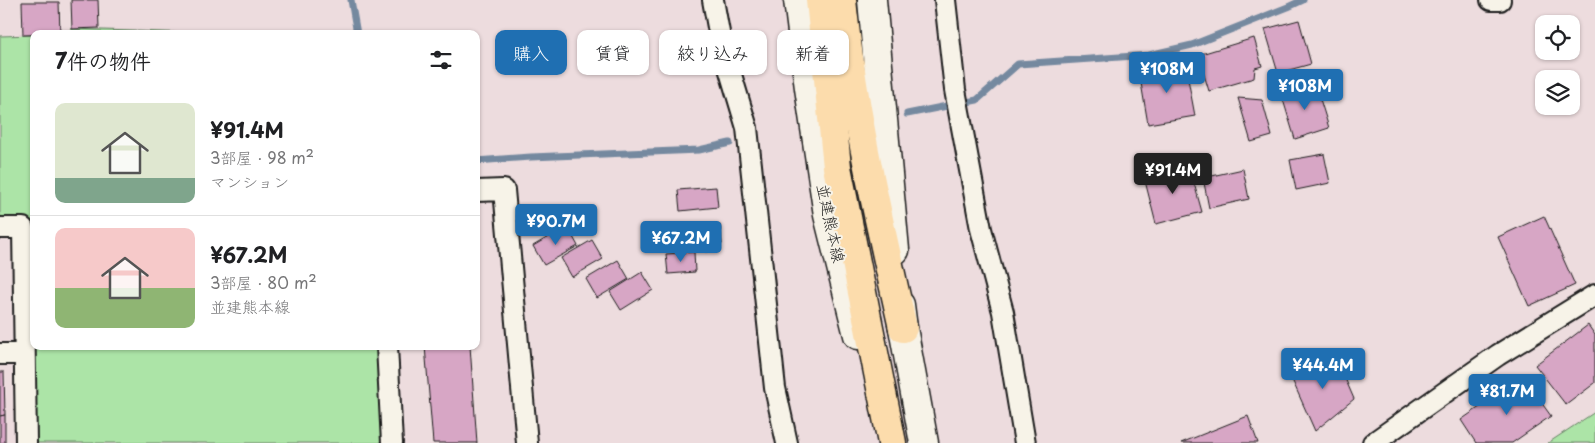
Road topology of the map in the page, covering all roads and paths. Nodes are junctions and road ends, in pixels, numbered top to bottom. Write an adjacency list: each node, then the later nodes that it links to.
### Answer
1 (712, 0): 19 (street)
2 (798, 0): 20 (main road, 並建熊本線)
3 (820, 0): 21 (highway)
4 (842, 0): 12 (highway)
5 (872, 0): 12 (main road)
6 (945, 0): 23 (street)
7 (1491, 0): 8 (street)
8 (1500, 0)
9 (480, 191): 18 (street)
10 (0, 228): 15 (street)
11 (1595, 295): 24 (street)
12 (902, 328): 22 (main road)
13 (388, 350): 17 (street)
14 (0, 354): 15 (street)
15 (24, 354): 16 (street)
16 (26, 443)
17 (392, 443)
18 (526, 443)
19 (787, 443)
20 (886, 443)
21 (892, 443)
22 (924, 443)
23 (1025, 443)
24 (1373, 443)

